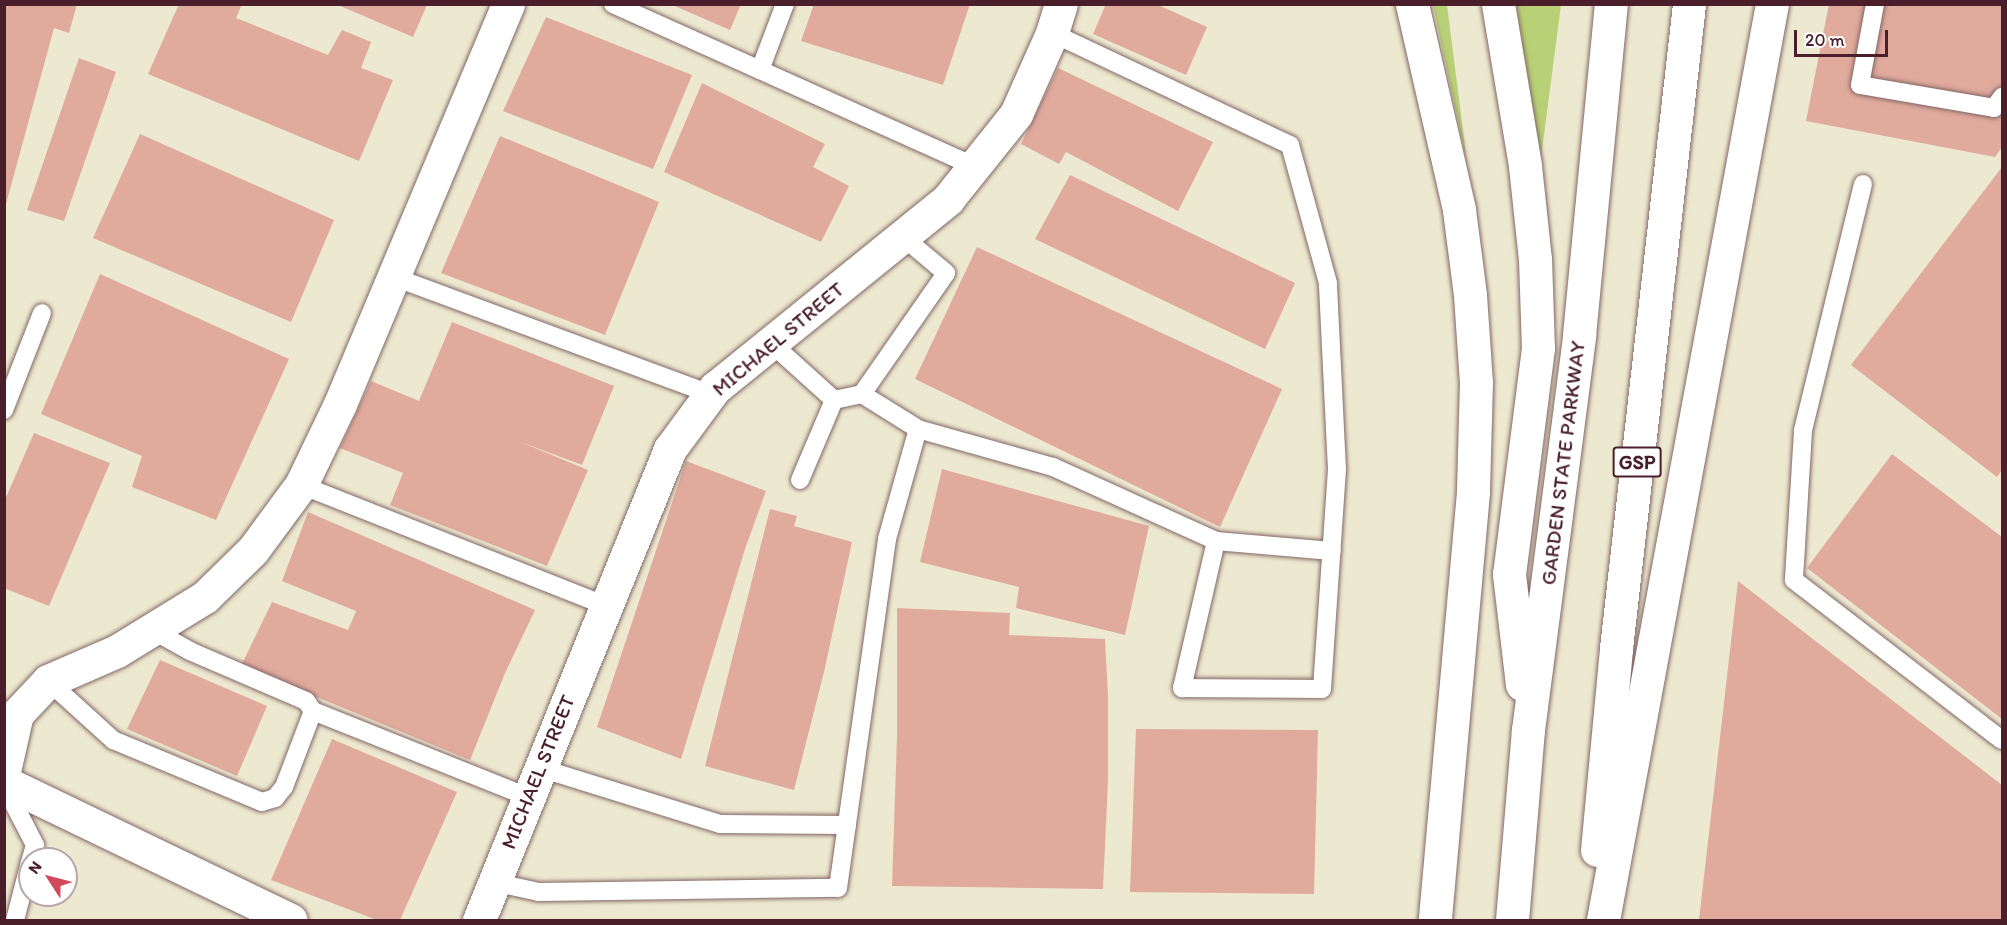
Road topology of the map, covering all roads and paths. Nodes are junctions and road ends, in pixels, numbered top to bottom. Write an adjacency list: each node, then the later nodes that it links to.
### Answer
1 (508, 4): 16 (main road)
2 (613, 4): 11 (lane)
3 (785, 4): 11 (lane)
4 (1412, 4): 42 (main road)
5 (1498, 4): 32 (main road)
6 (1611, 4): 32 (main road, GARDEN STATE PARKWAY)
7 (1689, 4): 44 (main road, GSP)
8 (1772, 4): 45 (main road)
9 (1875, 4): 12 (lane)
10 (1057, 19): 13 (main road, MICHAEL STREET); 27 (lane)
11 (760, 70): 13 (lane)
12 (2002, 97)
13 (974, 166): 15 (main road, MICHAEL STREET)
14 (1863, 183): 33 (lane)
15 (902, 236): 18 (main road, MICHAEL STREET); 20 (lane)
16 (394, 277): 19 (lane); 25 (main road)
17 (42, 313): 22 (lane)
18 (771, 343): 19 (main road, MICHAEL STREET); 21 (lane)
19 (711, 394): 28 (main road, MICHAEL STREET)
20 (862, 394): 21 (lane); 23 (lane)
21 (834, 400): 24 (lane)
22 (4, 410)
23 (918, 429): 26 (lane); 37 (lane)
24 (800, 480)
25 (302, 485): 28 (lane); 29 (main road)
26 (1216, 541): 27 (lane); 27 (lane)
27 (1332, 551)
28 (606, 606): 35 (main road, MICHAEL STREET)
29 (152, 630): 30 (main road); 31 (lane)
30 (48, 681): 31 (lane); 34 (main road)
31 (313, 711): 35 (lane)
32 (1528, 730): 43 (main road, GARDEN STATE PARKWAY)
33 (2002, 740)
34 (4, 771)
35 (534, 782): 37 (lane); 39 (main road, MICHAEL STREET)
36 (4, 783): 38 (lane); 40 (main road)
37 (847, 825): 39 (lane)
38 (34, 847)
39 (494, 882): 41 (main road, MICHAEL STREET)
40 (291, 921)
41 (479, 921)
42 (1435, 921)
43 (1512, 921)
44 (1591, 921)
45 (1603, 921)

